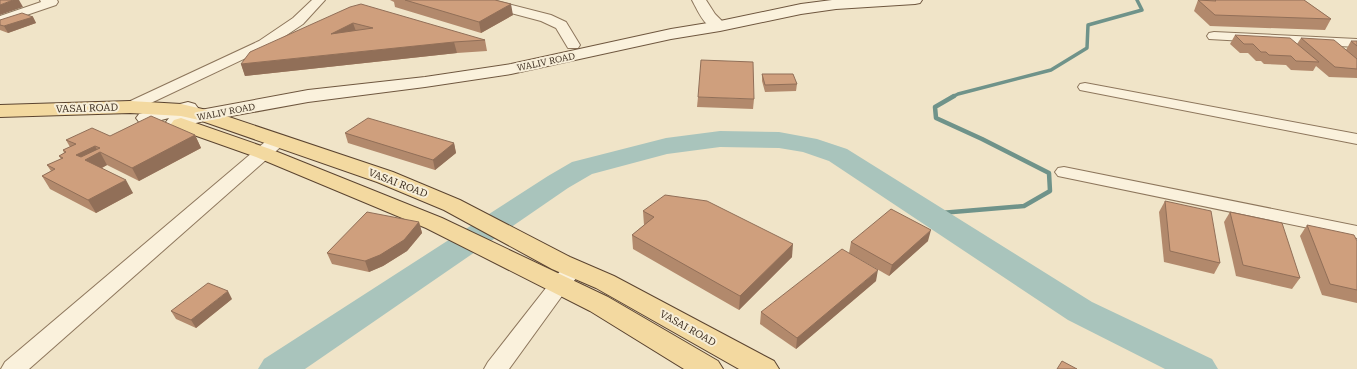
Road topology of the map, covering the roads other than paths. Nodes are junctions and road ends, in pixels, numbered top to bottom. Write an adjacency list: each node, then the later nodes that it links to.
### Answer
1 (46, 0): 7 (street)
2 (319, 0): 14 (street)
3 (478, 0): 11 (street)
4 (699, 0): 8 (main road)
5 (798, 0): 8 (main road, WALIV ROAD)
6 (915, 0): 8 (main road, WALIV ROAD)
7 (0, 20)
8 (714, 22): 11 (main road, WALIV ROAD); 15 (main road, WALIV ROAD)
9 (1214, 36): 10 (street)
10 (1357, 43)
11 (573, 45): 16 (main road, WALIV ROAD)
12 (1085, 87): 18 (street)
13 (0, 111): 14 (main road, VASAI ROAD)
14 (138, 112): 16 (main road, VASAI ROAD); 17 (main road, VASAI ROAD)
15 (204, 115): 16 (main road, VASAI ROAD); 19 (main road, VASAI ROAD)
16 (178, 116): 20 (main road, VASAI ROAD)
17 (0, 120)
18 (1357, 139)
19 (278, 140): 20 (street); 23 (main road, VASAI ROAD)
20 (263, 153): 23 (main road, VASAI ROAD); 24 (street)
21 (1064, 172): 22 (street)
22 (1357, 232)
23 (559, 273): 25 (street); 26 (main road, VASAI ROAD); 27 (main road, VASAI ROAD)
24 (13, 369)
25 (496, 369)
26 (708, 369)
27 (764, 369)

